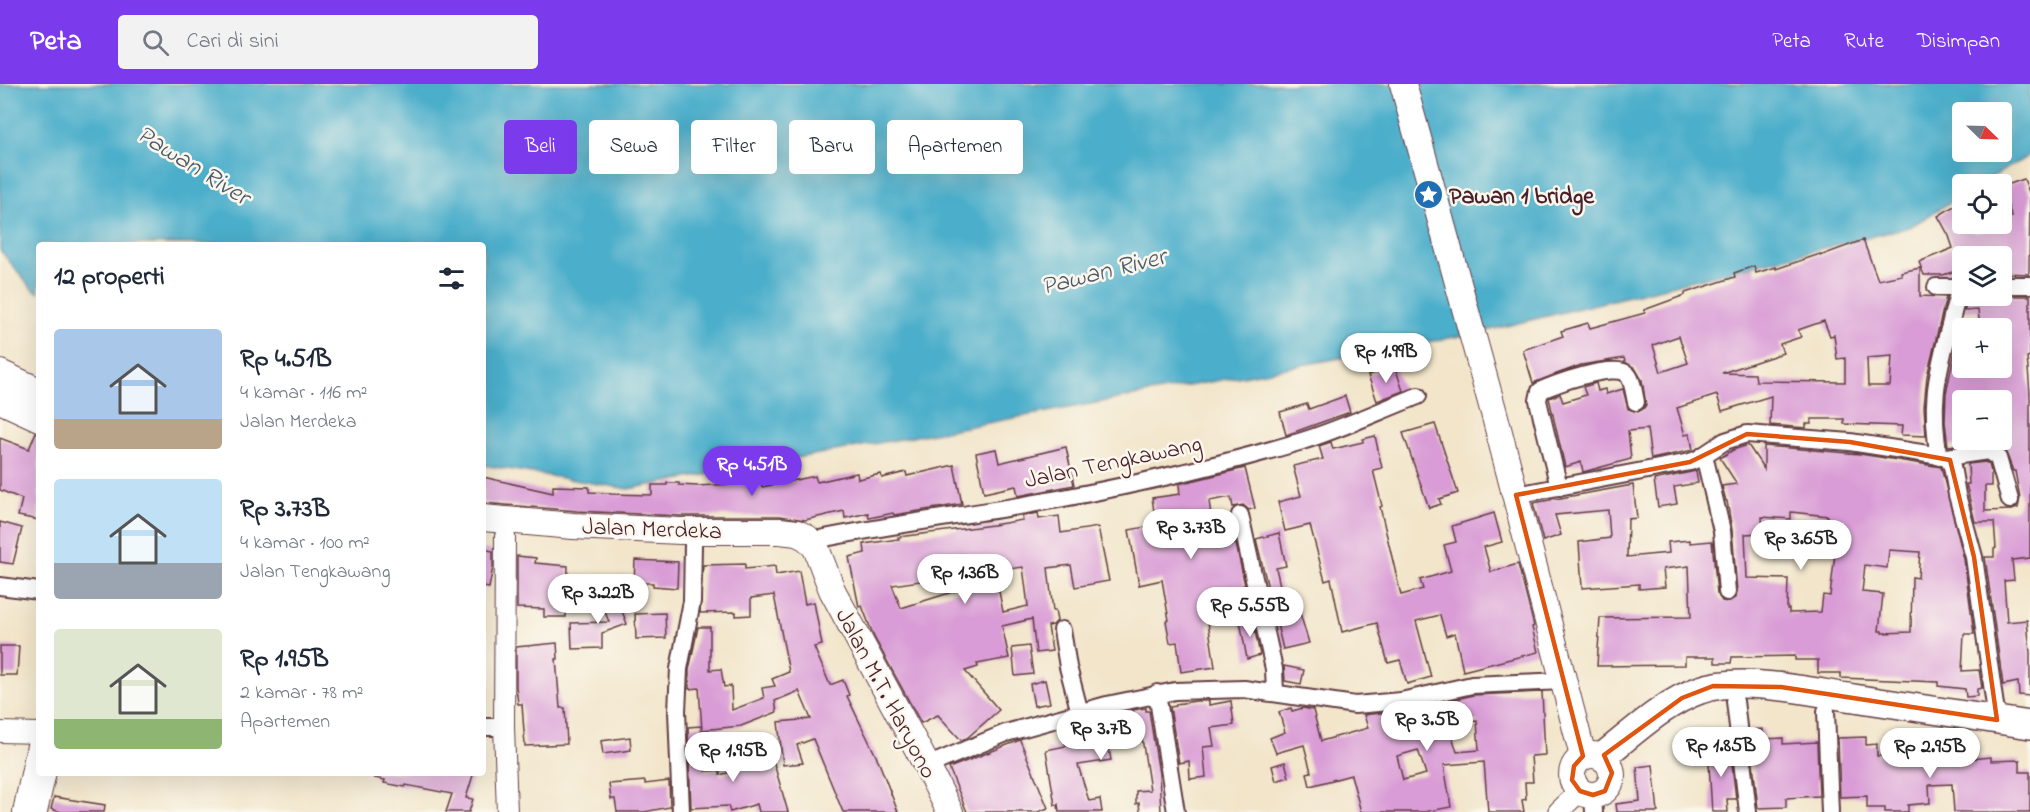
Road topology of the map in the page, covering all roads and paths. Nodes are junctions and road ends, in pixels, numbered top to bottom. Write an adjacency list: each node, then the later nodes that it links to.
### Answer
1 (1403, 84): 16 (main road)
2 (2012, 285): 3 (street)
3 (2030, 285)
4 (1952, 286): 5 (street)
5 (1936, 287)
6 (1955, 306): 14 (street)
7 (0, 373): 8 (main road)
8 (36, 390)
9 (1418, 396): 22 (street, Jalan Tengkawang)
10 (0, 400): 12 (main road)
11 (1636, 402): 15 (street)
12 (36, 417)
13 (1704, 455): 14 (street); 15 (street); 25 (street)
14 (1943, 457): 17 (street); 35 (street)
15 (1559, 487): 16 (street)
16 (1516, 495): 29 (main road)
17 (2010, 500)
18 (1240, 515): 27 (street)
19 (486, 518): 22 (main road, Jalan Merdeka)
20 (494, 534): 21 (main road, Jalan Merdeka); 38 (street)
21 (693, 544): 22 (main road, Jalan Merdeka); 50 (street)
22 (815, 555): 44 (main road, Jalan M.T. Haryono)
23 (0, 586): 24 (street)
24 (36, 591)
25 (1727, 592)
26 (1217, 603): 27 (street)
27 (1259, 604): 31 (street)
28 (1062, 630): 34 (street)
29 (1564, 681): 31 (street); 43 (main road)
30 (1157, 693): 31 (street); 34 (street); 52 (street)
31 (1275, 693)
32 (1735, 701): 33 (highway); 43 (highway); 54 (street)
33 (1826, 711): 41 (highway); 55 (street)
34 (1080, 712): 44 (street)
35 (1997, 720): 36 (highway); 43 (highway)
36 (2030, 725)
37 (486, 727): 38 (street)
38 (504, 727): 49 (street)
39 (0, 732): 40 (street)
40 (36, 734)
41 (2030, 742)
42 (36, 749): 47 (street)
43 (1599, 762): 46 (main road); 46 (main road)
44 (927, 766): 51 (main road, Jalan M.T. Haryono)
45 (45, 776): 48 (street)
46 (1589, 799): 53 (street)
47 (23, 812)
48 (37, 812)
49 (507, 812)
50 (681, 812)
51 (950, 812)
52 (1176, 812)
53 (1558, 812)
54 (1748, 812)
55 (1830, 812)

